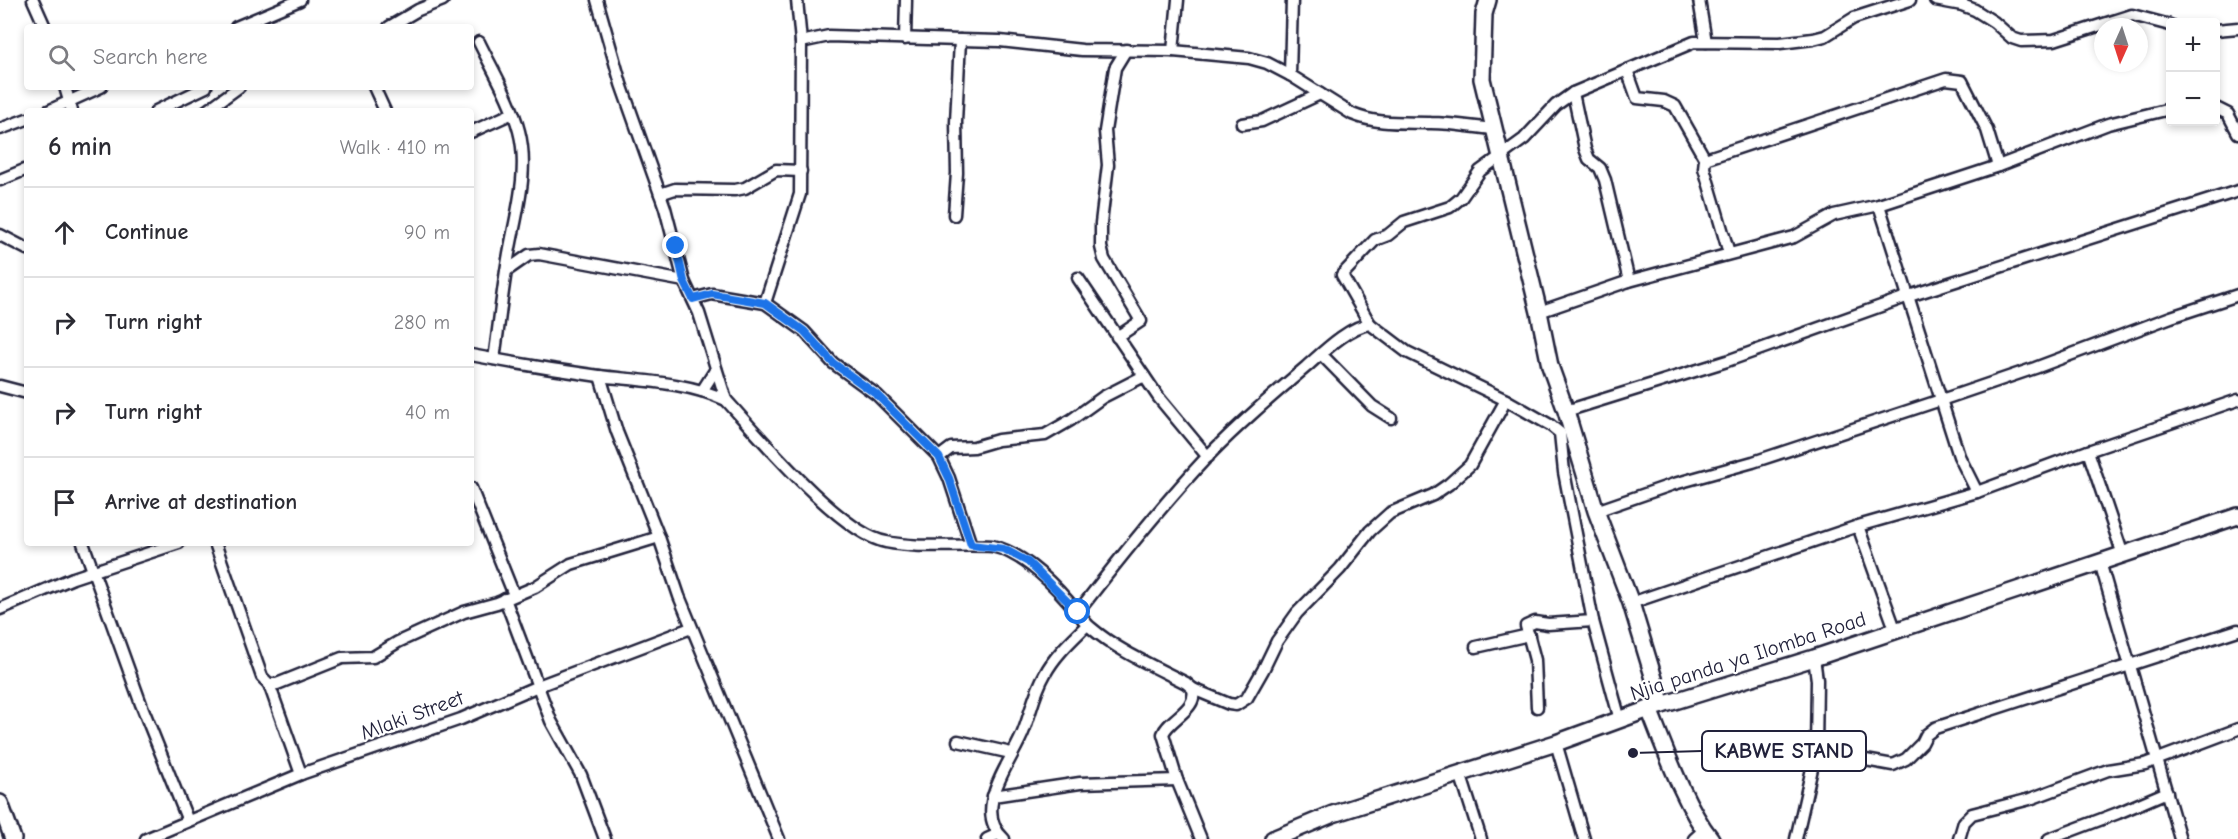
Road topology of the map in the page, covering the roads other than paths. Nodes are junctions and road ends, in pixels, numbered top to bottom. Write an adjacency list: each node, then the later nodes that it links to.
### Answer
1 (33, 0): 17 (street)
2 (300, 0): 18 (street)
3 (444, 0): 19 (street)
4 (597, 0): 59 (street)
5 (797, 0): 26 (street)
6 (906, 0): 15 (street)
7 (1178, 0): 29 (street)
8 (1292, 0): 31 (street)
9 (1488, 0): 49 (street)
10 (1699, 0): 27 (street)
11 (1910, 0): 27 (street)
12 (1935, 0): 14 (street)
13 (1978, 0): 14 (street)
14 (1962, 5): 16 (street)
15 (906, 19): 22 (street); 23 (street)
16 (2166, 23)
17 (44, 24)
18 (243, 24)
19 (393, 24)
20 (2238, 28): 21 (street)
21 (2220, 30)
22 (882, 38): 23 (street); 26 (street)
23 (905, 39): 24 (street)
24 (960, 40): 28 (street); 61 (street)
25 (479, 42): 45 (street)
26 (801, 42): 56 (street)
27 (1706, 42): 30 (street)
28 (1126, 50): 29 (street); 77 (street)
29 (1173, 51): 31 (street)
30 (1627, 70): 37 (street); 53 (street)
31 (1290, 75): 38 (street)
32 (66, 90): 39 (street)
33 (96, 90): 39 (street)
34 (200, 90): 40 (street)
35 (235, 90): 41 (street)
36 (375, 90): 42 (street)
37 (1573, 93): 52 (street); 70 (street)
38 (1320, 94): 47 (street); 49 (street)
39 (71, 106)
40 (162, 108)
41 (210, 108)
42 (383, 108)
43 (2166, 110): 54 (street)
44 (2220, 110): 51 (street)
45 (513, 113): 50 (street); 63 (street)
46 (24, 120): 48 (street)
47 (1242, 124)
48 (0, 129)
49 (1492, 129): 52 (street)
50 (474, 131)
51 (2238, 133)
52 (1500, 155): 75 (street); 76 (street)
53 (1705, 159): 54 (street); 65 (street)
54 (1998, 166): 60 (street)
55 (24, 170): 57 (street)
56 (801, 171): 59 (street); 74 (street)
57 (0, 180)
58 (2238, 191): 72 (street)
59 (660, 194): 69 (street)
60 (1879, 204): 65 (street); 72 (street)
61 (954, 215)
62 (0, 235): 64 (street)
63 (510, 244): 66 (street); 67 (street)
64 (24, 247)
65 (1729, 253): 70 (street)
66 (534, 254): 67 (street); 69 (street)
67 (506, 271): 80 (street)
68 (1078, 278): 77 (street)
69 (684, 281): 73 (street)
70 (1629, 281): 75 (street)
71 (2238, 295): 89 (street)
72 (1909, 296): 89 (street); 91 (street)
73 (693, 299): 74 (street); 81 (street)
74 (765, 303): 94 (street)
75 (1539, 312): 91 (street)
76 (1370, 324): 78 (street); 88 (street)
77 (1117, 337): 83 (street)
78 (1321, 354): 92 (street); 95 (street)
79 (474, 356): 80 (street)
80 (494, 359): 82 (street)
81 (716, 369): 85 (street); 87 (street)
82 (600, 376): 85 (street); 101 (street)
83 (1144, 376): 94 (street); 95 (street)
84 (0, 386): 86 (street)
85 (702, 391): 87 (street)
86 (24, 392)
87 (726, 400): 102 (street)
88 (1506, 400): 113 (street); 124 (street)
89 (1941, 400): 96 (street); 98 (street)
90 (2238, 400): 93 (street)
91 (1566, 411): 98 (street)
92 (1391, 418)
93 (2088, 451): 96 (street); 106 (street)
94 (939, 457): 102 (street)
95 (1208, 457): 112 (street)
96 (1977, 492): 100 (street)
97 (474, 497): 109 (street)
98 (1596, 511): 110 (street)
99 (2238, 516): 106 (street, Njia panda ya Ilomba Road)
100 (1858, 526): 110 (street); 116 (street)
101 (659, 537): 109 (street); 115 (street)
102 (971, 545): 112 (street)
103 (84, 546): 108 (street)
104 (170, 546): 108 (street)
105 (215, 546): 122 (street)
106 (2123, 555): 107 (street, Njia panda ya Ilomba Road)
107 (2100, 562): 116 (street, Njia panda ya Ilomba Road); 121 (street)
108 (94, 572): 111 (street); 140 (street)
109 (509, 597): 122 (street); 123 (street)
110 (1631, 603): 126 (street)
111 (0, 609)
112 (1078, 612): 114 (street)
113 (1593, 621): 118 (street); 127 (street)
114 (1087, 625): 124 (street); 132 (street)
115 (691, 628): 123 (street, Mlaki Street); 146 (street)
116 (1895, 629): 120 (street, Njia panda ya Ilomba Road)
117 (2238, 630): 121 (street)
118 (1529, 635): 119 (street); 125 (street)
119 (1476, 647)
120 (1814, 657): 126 (street, Njia panda ya Ilomba Road); 131 (street)
121 (2128, 666): 131 (street); 133 (street)
122 (269, 684): 135 (street)
123 (538, 686): 135 (street, Mlaki Street); 145 (street)
124 (1193, 689): 136 (street)
125 (1537, 707)
126 (1655, 707): 127 (street, Njia panda ya Ilomba Road); 142 (street)
127 (1620, 720): 130 (street, Njia panda ya Ilomba Road)
128 (2238, 729): 133 (street)
129 (958, 741): 132 (street)
130 (1556, 743): 134 (street, Njia panda ya Ilomba Road); 151 (street)
131 (1816, 751): 152 (street)
132 (1011, 753): 138 (street)
133 (2158, 758): 137 (street); 153 (street)
134 (1460, 773): 149 (street, Njia panda ya Ilomba Road); 150 (street)
135 (301, 774): 140 (street, Mlaki Street)
136 (1177, 780): 138 (street); 148 (street)
137 (2167, 792): 154 (street); 155 (street)
138 (993, 796): 141 (street)
139 (0, 803): 143 (street)
140 (188, 821): 144 (street, Mlaki Street)
141 (1001, 836): 147 (street)
142 (1703, 836)
143 (13, 839)
144 (146, 839)
145 (605, 839)
146 (779, 839)
147 (987, 839)
148 (1201, 839)
149 (1273, 839)
150 (1481, 839)
151 (1584, 839)
152 (1796, 839)
153 (1959, 839)
154 (2049, 839)
155 (2180, 839)

